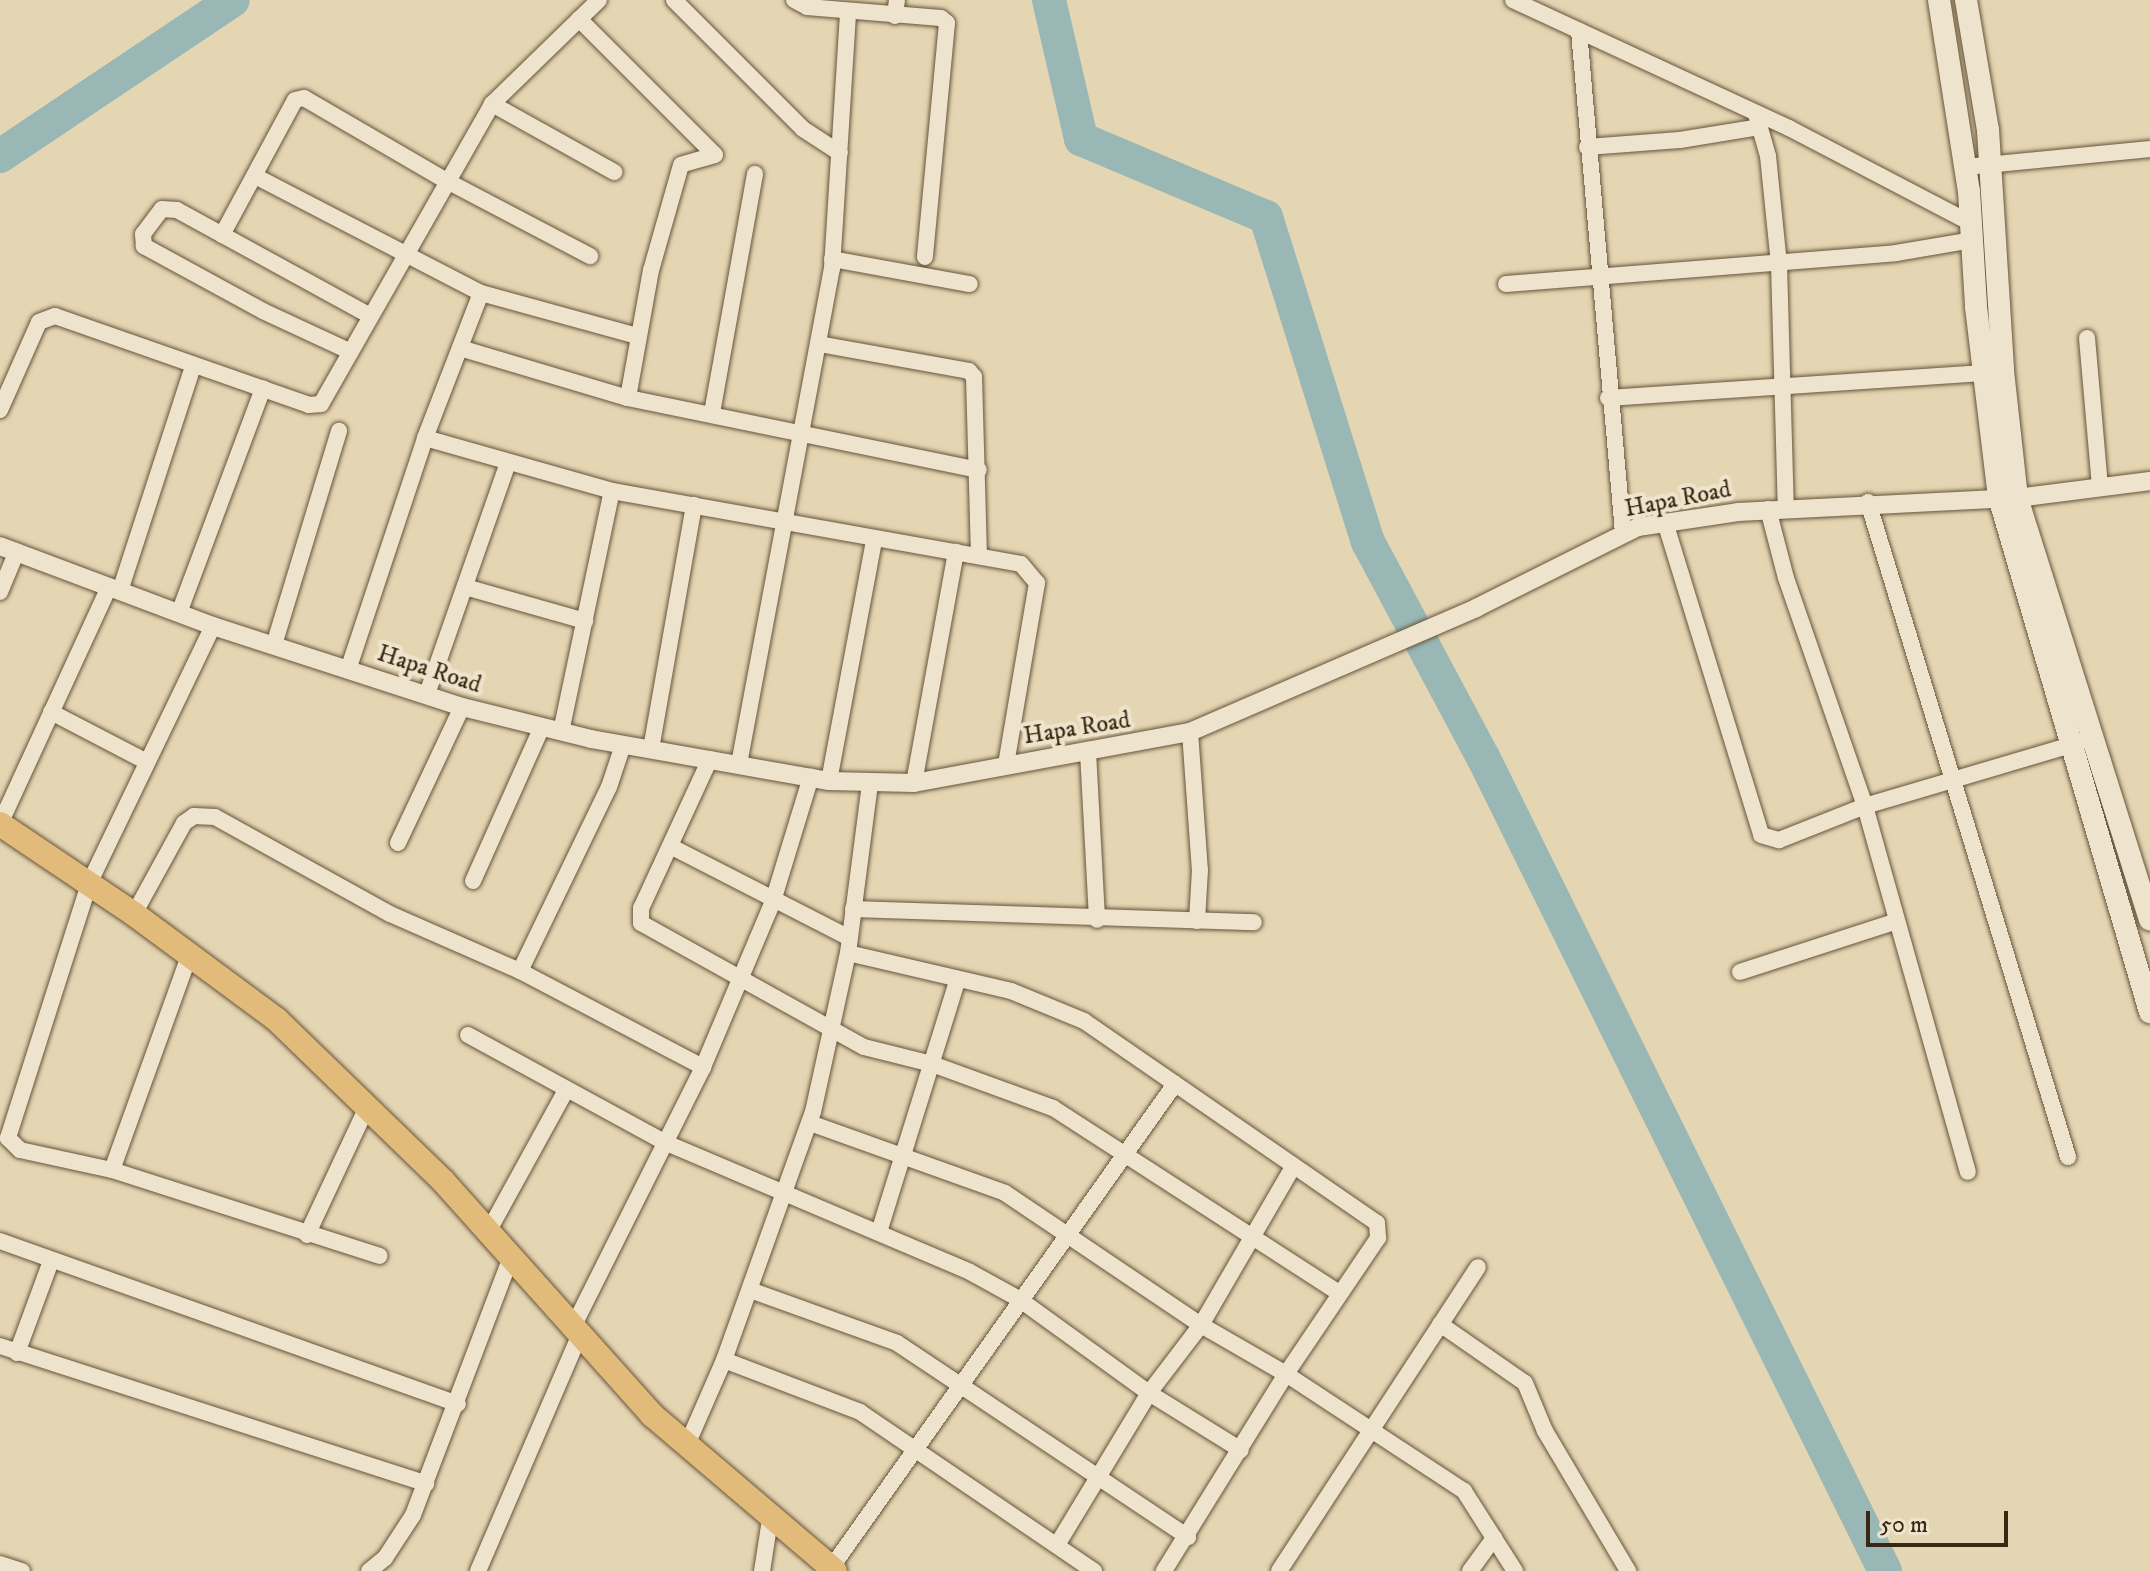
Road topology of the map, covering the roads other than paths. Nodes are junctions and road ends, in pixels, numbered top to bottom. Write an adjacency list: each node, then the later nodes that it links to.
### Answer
1 (599, 0): 9 (street)
2 (674, 0): 15 (street)
3 (1513, 0): 10 (street)
4 (1939, 0): 17 (main road)
5 (1966, 0): 16 (main road)
6 (803, 2): 8 (street)
7 (896, 8): 8 (street); 26 (street)
8 (848, 13): 15 (street)
9 (579, 19): 11 (street); 34 (street)
10 (1579, 31): 12 (street); 13 (street)
11 (492, 104): 18 (street); 21 (street)
12 (1757, 120): 13 (street); 22 (street); 28 (street)
13 (1587, 147): 29 (street)
14 (2150, 149): 16 (street)
15 (840, 153): 27 (street)
16 (1991, 164): 17 (street); 55 (main road)
17 (1966, 167): 22 (main road)
18 (614, 172)
19 (755, 174): 46 (street)
20 (255, 176): 21 (street); 23 (street); 24 (street)
21 (445, 180): 24 (street); 25 (street)
22 (1972, 231): 28 (street); 40 (main road)
23 (222, 235): 33 (street); 38 (street)
24 (403, 252): 32 (street); 33 (street)
25 (590, 256)
26 (925, 257)
27 (832, 259): 30 (street); 36 (street)
28 (1779, 264): 29 (street); 42 (street)
29 (1598, 276): 31 (street); 44 (street)
30 (970, 284)
31 (1506, 284)
32 (481, 293): 34 (street); 37 (street)
33 (369, 315): 38 (street)
34 (637, 336): 43 (street)
35 (2087, 338): 53 (street)
36 (819, 344): 48 (street); 51 (street)
37 (460, 348): 43 (street); 49 (street)
38 (349, 351): 41 (street)
39 (191, 373): 67 (street)
40 (1983, 373): 42 (street); 55 (main road)
41 (263, 388): 45 (street); 69 (street)
42 (1785, 388): 44 (street); 58 (street)
43 (628, 398): 46 (street)
44 (1608, 398): 61 (street)
45 (0, 410)
46 (712, 413): 48 (street)
47 (339, 431): 72 (street)
48 (800, 437): 51 (street); 59 (street)
49 (425, 438): 50 (street); 73 (street)
50 (508, 463): 54 (street); 66 (street)
51 (979, 470): 65 (street)
52 (2150, 481): 53 (street, Hapa Road)
53 (2100, 486): 55 (street, Hapa Road)
54 (612, 491): 57 (street); 70 (street)
55 (2008, 498): 56 (street, Hapa Road); 79 (main road)
56 (1868, 502): 58 (street, Hapa Road); 88 (street)
57 (694, 505): 59 (street); 81 (street)
58 (1777, 509): 60 (street, Hapa Road); 91 (street)
59 (783, 519): 62 (street); 85 (street)
60 (1665, 522): 61 (street, Hapa Road); 91 (street)
61 (1623, 533): 78 (street, Hapa Road)
62 (874, 541): 64 (street); 87 (street)
63 (8, 549): 67 (street, Hapa Road); 68 (street)
64 (956, 552): 65 (street); 90 (street)
65 (979, 554): 86 (street)
66 (465, 587): 70 (street); 74 (street)
67 (114, 589): 69 (street, Hapa Road); 76 (street)
68 (0, 592)
69 (179, 613): 71 (street, Hapa Road)
70 (585, 621): 77 (street)
71 (213, 626): 72 (street, Hapa Road); 84 (street)
72 (274, 645): 73 (street, Hapa Road)
73 (348, 670): 74 (street, Hapa Road)
74 (427, 694): 75 (street, Hapa Road)
75 (462, 707): 77 (street, Hapa Road); 93 (street)
76 (51, 712): 84 (street); 92 (street)
77 (552, 730): 80 (street, Hapa Road); 95 (street)
78 (1190, 732): 82 (street, Hapa Road); 102 (street)
79 (2084, 741): 88 (street); 101 (main road); 111 (main road)
80 (623, 745): 81 (street, Hapa Road); 107 (street)
81 (651, 749): 83 (street, Hapa Road)
82 (1088, 752): 86 (street, Hapa Road); 100 (street)
83 (710, 759): 85 (street, Hapa Road); 94 (street)
84 (147, 762): 96 (street)
85 (739, 764): 87 (street, Hapa Road)
86 (1006, 765): 90 (street, Hapa Road)
87 (820, 779): 89 (street, Hapa Road); 97 (street)
88 (1954, 779): 91 (street); 123 (street)
89 (870, 783): 90 (street, Hapa Road); 98 (street)
90 (914, 783)
91 (1865, 806): 103 (street)
92 (0, 824): 96 (main road)
93 (398, 843)
94 (670, 846): 97 (street); 109 (street)
95 (473, 881)
96 (89, 884): 99 (main road); 125 (street)
97 (773, 901): 105 (street); 109 (street)
98 (853, 909): 100 (street); 105 (street)
99 (134, 914): 106 (main road); 107 (street)
100 (1097, 920): 102 (street)
101 (2150, 920)
102 (1197, 921): 104 (street)
103 (1897, 921): 108 (street); 126 (street)
104 (1254, 922)
105 (849, 945): 110 (street); 112 (street)
106 (189, 956): 118 (main road); 125 (street)
107 (520, 971): 115 (street)
108 (1740, 972)
109 (742, 975): 112 (street); 115 (street)
110 (958, 979): 114 (street); 116 (street)
111 (2150, 1012)
112 (834, 1028): 114 (street); 119 (street)
113 (468, 1035): 117 (street)
114 (932, 1064): 121 (street); 122 (street)
115 (703, 1067): 120 (street)
116 (1175, 1084): 121 (street); 124 (street)
117 (566, 1090): 120 (street); 128 (street)
118 (367, 1107): 128 (main road); 131 (street)
119 (810, 1123): 122 (street); 127 (street)
120 (666, 1143): 127 (street); 143 (street)
121 (1126, 1151): 130 (street); 132 (street)
122 (905, 1155): 129 (street); 130 (street)
123 (2068, 1157)
124 (1293, 1167): 132 (street); 139 (street)
125 (112, 1170): 131 (street)
126 (1968, 1172)
127 (784, 1193): 129 (street); 138 (street)
128 (488, 1232): 135 (main road)
129 (879, 1232): 140 (street)
130 (1067, 1234): 140 (street); 142 (street)
131 (307, 1235): 134 (street)
132 (1252, 1238): 139 (street); 142 (street)
133 (0, 1241): 136 (street)
134 (380, 1256)
135 (510, 1259): 143 (main road); 150 (street)
136 (51, 1261): 145 (street); 150 (street)
137 (1478, 1267): 141 (street)
138 (750, 1290): 146 (street); 148 (street)
139 (1339, 1293): 147 (street)
140 (1019, 1299): 148 (street); 149 (street)
141 (1440, 1324): 151 (street); 172 (street)
142 (1201, 1325): 147 (street); 149 (street)
143 (576, 1333): 152 (main road); 165 (street)
144 (0, 1346): 145 (street)
145 (17, 1353): 156 (street)
146 (724, 1360): 152 (street); 154 (street)
147 (1286, 1374): 151 (street); 153 (street)
148 (958, 1384): 154 (street); 155 (street)
149 (1149, 1393): 153 (street); 155 (street)
150 (458, 1404): 156 (street)
151 (1368, 1431): 159 (street); 169 (street)
152 (686, 1447): 157 (main road)
153 (1241, 1450): 158 (street)
154 (916, 1452): 160 (street); 162 (street)
155 (1101, 1476): 158 (street); 160 (street)
156 (426, 1484): 164 (street)
157 (770, 1520): 162 (main road); 166 (street)
158 (1188, 1537): 168 (street)
159 (1494, 1538): 170 (street); 171 (street)
160 (1057, 1545): 167 (street)
161 (0, 1564): 163 (street)
162 (833, 1570)
163 (22, 1571)
164 (369, 1571)
165 (478, 1571)
166 (762, 1571)
167 (1094, 1571)
168 (1164, 1571)
169 (1279, 1571)
170 (1470, 1571)
171 (1515, 1571)
172 (1628, 1571)

